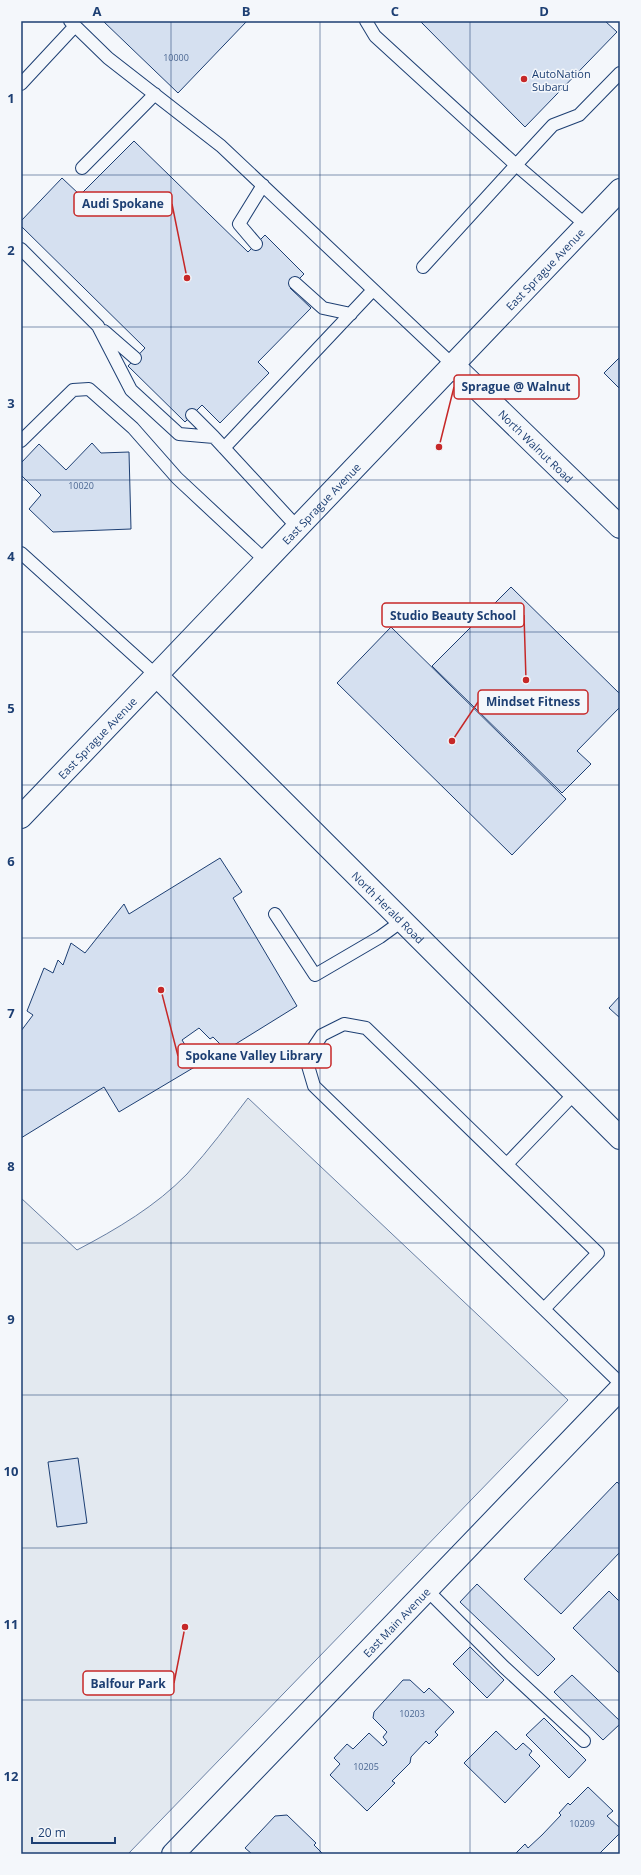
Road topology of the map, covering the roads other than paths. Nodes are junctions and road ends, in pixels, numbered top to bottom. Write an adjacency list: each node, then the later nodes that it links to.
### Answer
1 (366, 21): 6 (lane)
2 (73, 23): 4 (lane); 5 (lane)
3 (620, 72): 6 (lane)
4 (21, 84)
5 (155, 94): 7 (lane); 8 (lane)
6 (516, 165): 10 (lane); 13 (lane)
7 (82, 168)
8 (263, 185): 11 (lane); 15 (lane)
9 (620, 190): 10 (street, East Sprague Avenue)
10 (586, 225): 19 (street, East Sprague Avenue)
11 (256, 244)
12 (21, 249): 17 (lane)
13 (423, 267)
14 (295, 283): 16 (lane)
15 (373, 290): 16 (lane); 19 (lane)
16 (351, 314): 23 (lane)
17 (98, 326): 18 (lane); 21 (lane)
18 (135, 358)
19 (453, 365): 24 (street, North Walnut Road); 25 (street, East Sprague Avenue)
20 (192, 415): 21 (lane)
21 (214, 437): 23 (lane)
22 (21, 440): 27 (lane)
23 (224, 448): 25 (lane)
24 (620, 527)
25 (298, 528): 27 (street, East Sprague Avenue)
26 (21, 553): 28 (lane)
27 (266, 561): 28 (street, East Sprague Avenue)
28 (157, 676): 29 (street, East Sprague Avenue); 31 (street, North Herald Road)
29 (21, 817)
30 (275, 914): 31 (lane)
31 (402, 921): 32 (street, North Herald Road)
32 (576, 1093): 33 (street, North Herald Road); 34 (lane)
33 (620, 1138)
34 (507, 1164): 35 (lane); 35 (lane)
35 (544, 1309): 36 (lane)
36 (620, 1383)
37 (620, 1389): 38 (street, East Main Avenue)
38 (427, 1590): 39 (lane); 40 (street, East Main Avenue)
39 (584, 1741)
40 (173, 1854)

